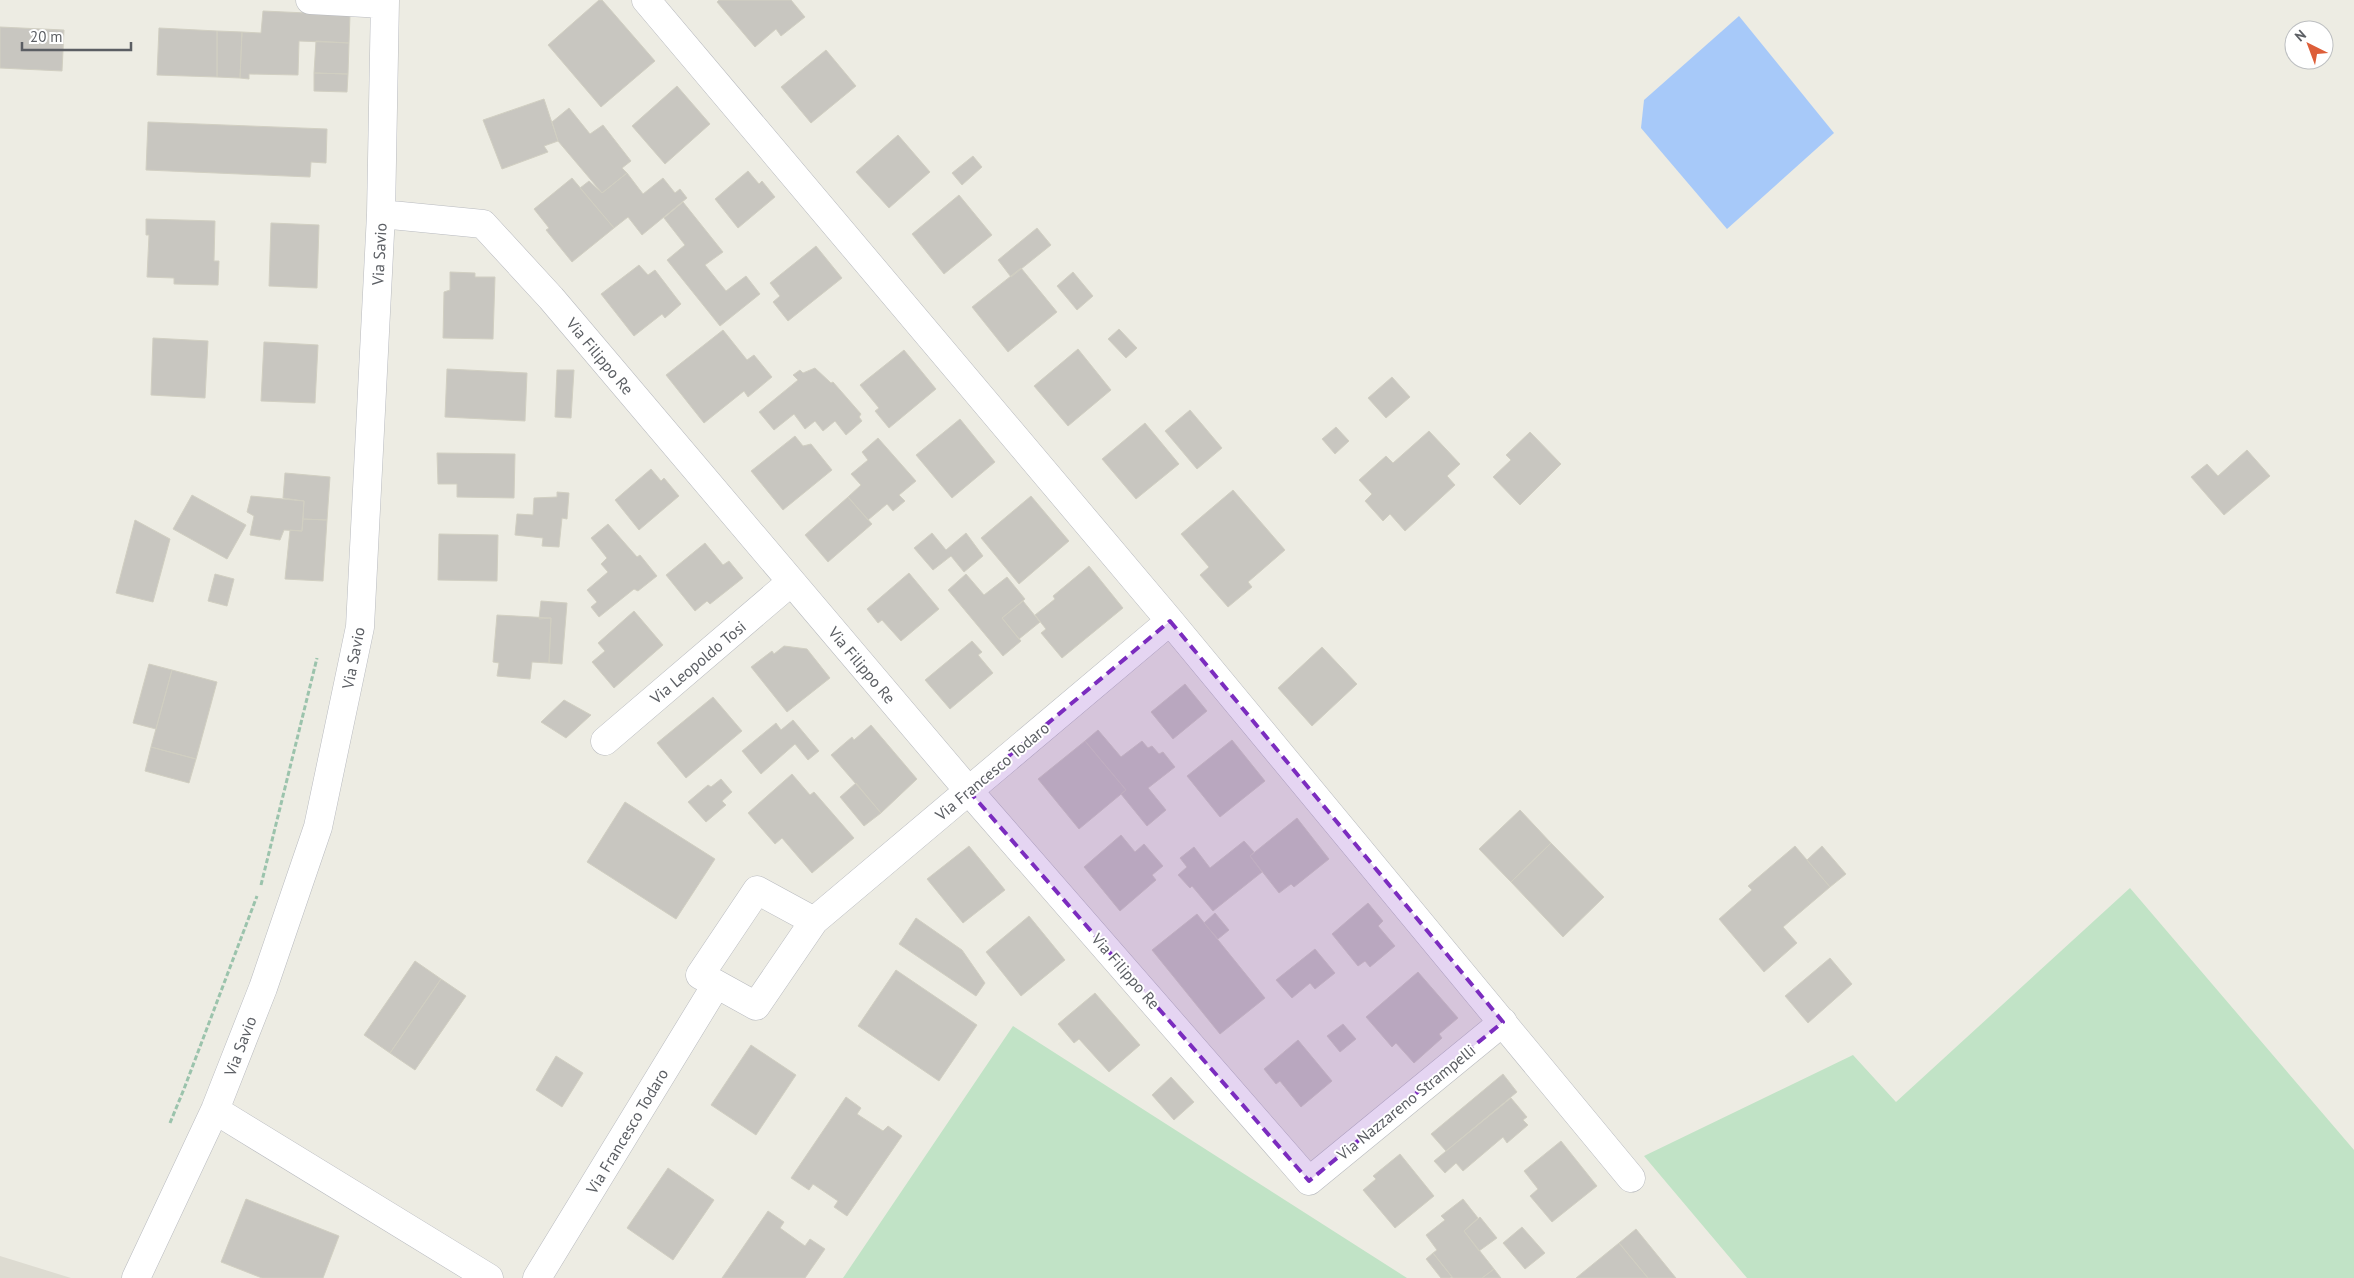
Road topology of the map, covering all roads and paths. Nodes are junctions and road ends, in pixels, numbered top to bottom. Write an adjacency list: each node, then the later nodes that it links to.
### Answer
1 (310, 0): 3 (street)
2 (646, 0): 6 (street)
3 (384, 2): 4 (street, Via Savio)
4 (381, 214): 5 (street, Via Filippo Re); 13 (street, Via Savio)
5 (792, 582): 8 (street, Via Leopoldo Tosi); 9 (street, Via Filippo Re)
6 (1170, 621): 9 (street, Via Francesco Todaro); 12 (street)
7 (318, 652): 14 (path)
8 (605, 741)
9 (968, 790): 10 (street, Via Francesco Todaro); 16 (street, Via Filippo Re)
10 (814, 921): 11 (street, Via Francesco Todaro); 11 (street, Via Francesco Todaro)
11 (716, 985): 19 (street, Via Francesco Todaro)
12 (1504, 1022): 15 (street); 16 (street, Via Nazzareno Strampelli)
13 (215, 1110): 17 (street, Via Savio); 18 (street)
14 (169, 1125)
15 (1631, 1178)
16 (1309, 1181)
17 (136, 1278)
18 (489, 1278)
19 (537, 1278)

